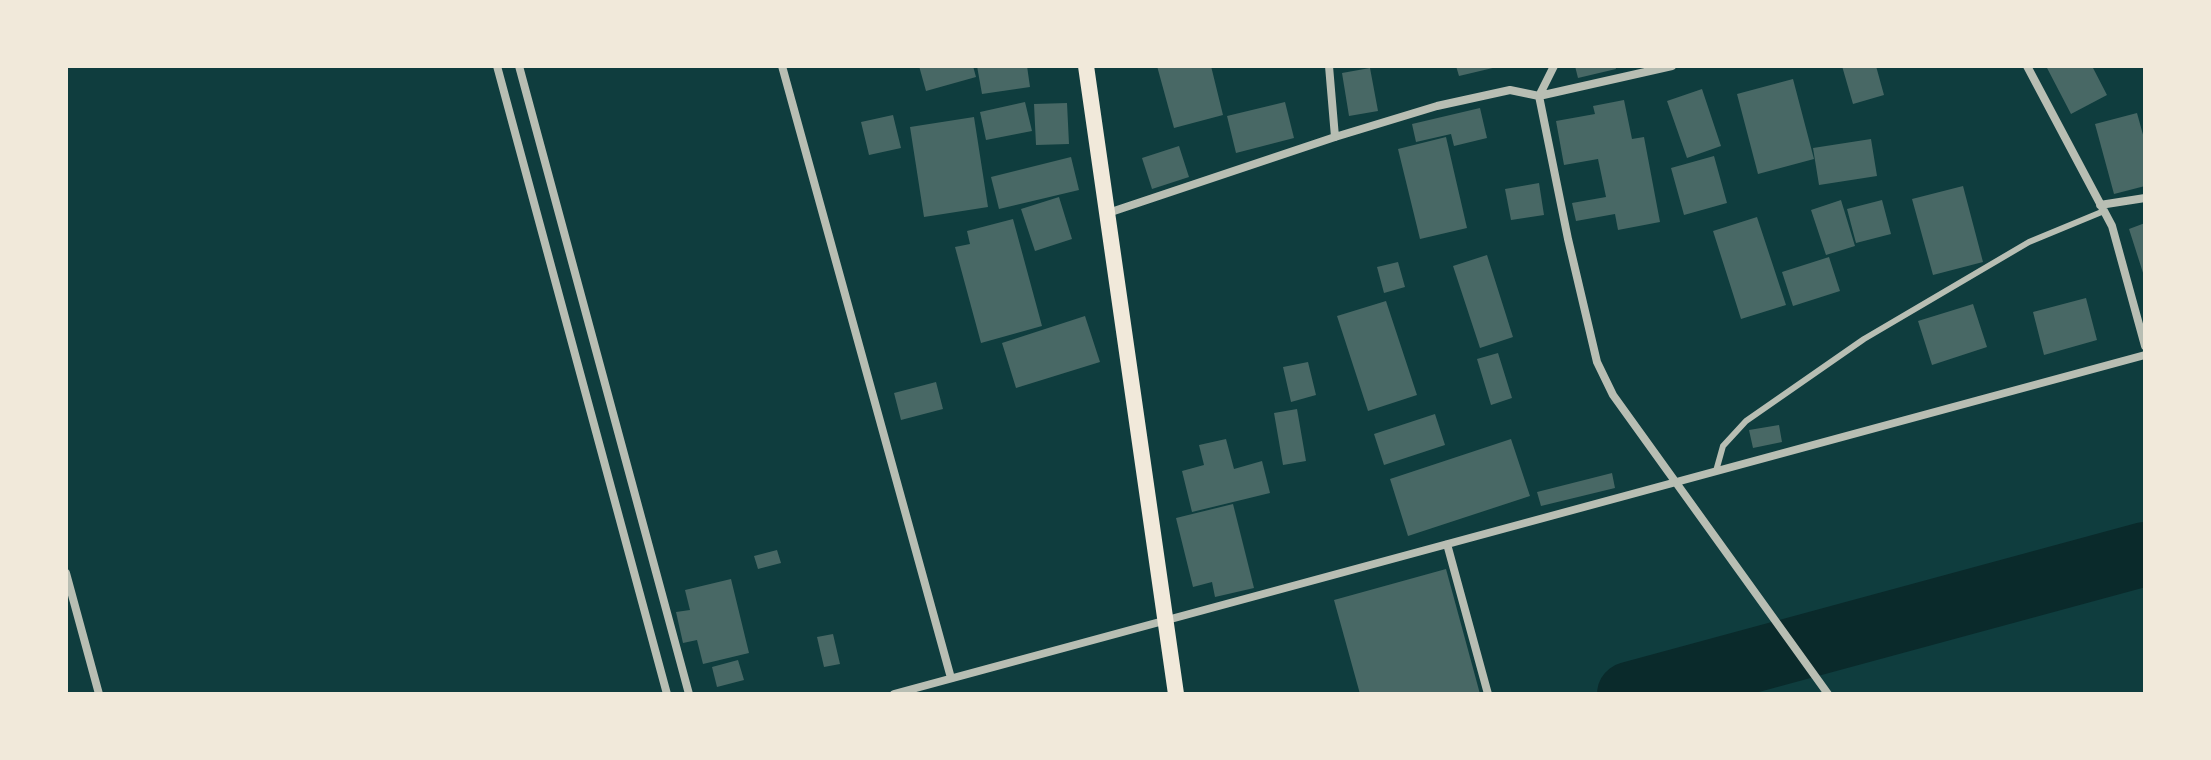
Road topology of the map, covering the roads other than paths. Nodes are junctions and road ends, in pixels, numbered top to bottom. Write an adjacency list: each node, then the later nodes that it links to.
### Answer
1 (497, 66): 23 (street)
2 (519, 66): 24 (street)
3 (782, 66): 21 (street)
4 (1086, 66): 13 (main road)
5 (1329, 66): 10 (street)
6 (1554, 66): 9 (street)
7 (1672, 66): 9 (street)
8 (2027, 66): 12 (street)
9 (1539, 96): 10 (street); 17 (street)
10 (1335, 137): 13 (street)
11 (2145, 198): 12 (street)
12 (2102, 208): 14 (street); 16 (lane)
13 (1108, 213): 20 (main road)
14 (2145, 346)
15 (2145, 355): 16 (street)
16 (1716, 471): 17 (street)
17 (1675, 482): 18 (street); 28 (street)
18 (1447, 544): 20 (street); 27 (street)
19 (66, 573): 22 (street)
20 (1166, 620): 21 (street); 26 (main road)
21 (951, 678): 25 (street)
22 (99, 694)
23 (667, 694)
24 (689, 694)
25 (894, 694)
26 (1176, 694)
27 (1488, 694)
28 (1828, 694)

